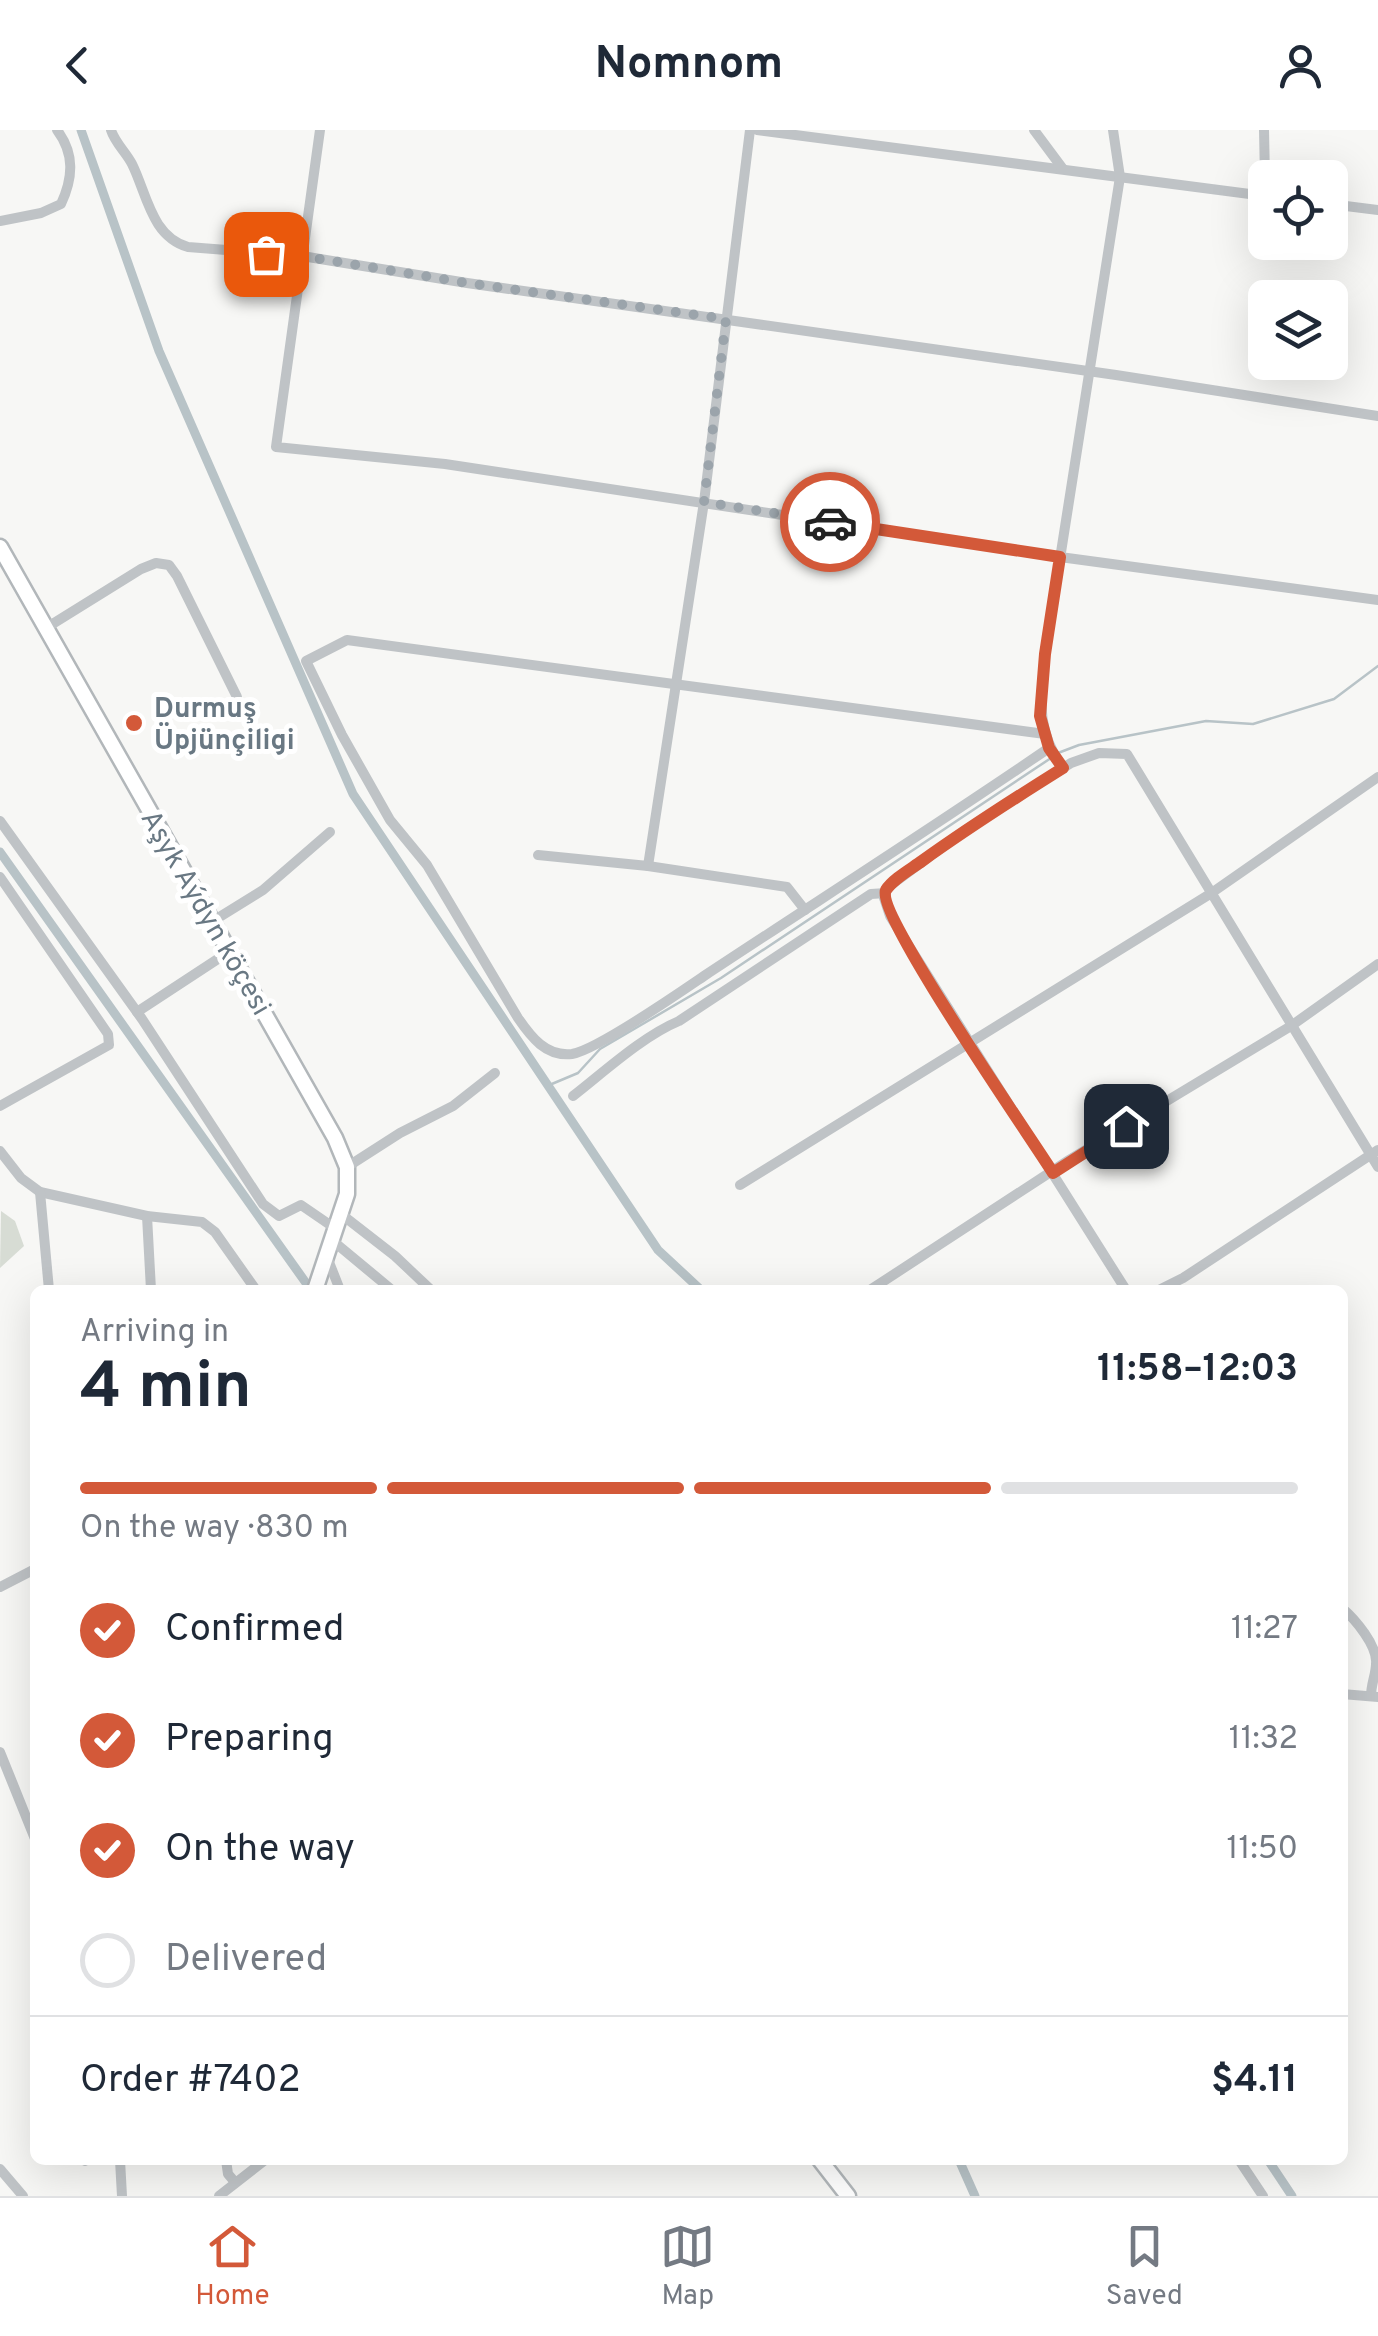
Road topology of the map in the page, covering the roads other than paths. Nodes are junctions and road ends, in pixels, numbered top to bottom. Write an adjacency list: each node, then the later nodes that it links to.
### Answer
1 (57, 130): 14 (street)
2 (111, 130): 15 (street)
3 (320, 130): 15 (street)
4 (754, 130): 9 (street); 16 (street)
5 (1034, 130): 9 (street)
6 (1113, 130): 10 (street)
7 (1264, 130): 8 (street)
8 (1265, 160)
9 (1063, 170): 10 (street)
10 (1120, 177): 11 (street); 17 (street)
11 (1248, 194)
12 (1348, 206): 13 (street)
13 (1378, 210)
14 (0, 221)
15 (302, 256): 16 (street); 19 (street)
16 (726, 319): 17 (street); 19 (street)
17 (1090, 371): 18 (street); 21 (street)
18 (1378, 416)
19 (704, 502): 21 (street); 24 (street)
20 (0, 547): 23 (main road, Aşyk Aýdyn köçesi)
21 (1060, 557): 22 (street); 26 (street)
22 (1378, 600)
23 (46, 628): 25 (street); 38 (main road, Aşyk Aýdyn köçesi)
24 (676, 685): 26 (street); 33 (street); 37 (street)
25 (237, 697)
26 (1045, 734): 27 (street)
27 (1049, 749): 28 (street); 37 (street)
28 (1062, 766): 35 (street); 36 (street)
29 (1378, 777): 36 (street)
30 (0, 821): 41 (street)
31 (330, 832): 38 (street)
32 (538, 855): 33 (street)
33 (648, 866): 37 (street)
34 (0, 877): 46 (street)
35 (886, 894): 43 (street); 45 (street)
36 (1210, 894): 42 (street); 43 (street)
37 (805, 910)
38 (213, 921): 39 (main road, Aşyk Aýdyn köçesi)
39 (230, 951): 41 (street); 49 (main road, Aşyk Aýdyn köçesi)
40 (1378, 964): 42 (street)
41 (136, 1012): 55 (street)
42 (1291, 1026): 48 (street); 51 (street)
43 (969, 1045): 51 (street); 52 (street)
44 (495, 1073): 49 (street)
45 (573, 1096)
46 (0, 1106)
47 (0, 1151): 53 (street)
48 (1374, 1152): 50 (street); 66 (street)
49 (347, 1167): 55 (main road)
50 (1378, 1167)
51 (1053, 1173): 64 (street); 65 (street)
52 (740, 1186)
53 (40, 1192): 54 (street); 57 (street)
54 (147, 1216): 58 (street); 59 (street)
55 (337, 1228): 56 (main road); 62 (street); 63 (street)
56 (324, 1261): 60 (main road); 61 (street)
57 (49, 1285)
58 (151, 1285)
59 (252, 1285)
60 (317, 1285)
61 (337, 1285)
62 (388, 1285)
63 (426, 1285)
64 (878, 1285)
65 (1123, 1285)
66 (1169, 1285)
67 (30, 1572): 68 (street)
68 (0, 1587)
69 (1348, 1613): 70 (street)
70 (1373, 1690): 71 (street)
71 (1348, 1693)
72 (0, 1752): 73 (street)
73 (30, 1826)
74 (120, 2165): 82 (street)
75 (227, 2165): 80 (street)
76 (258, 2165): 80 (street)
77 (824, 2165): 84 (main road)
78 (1242, 2165): 85 (street)
79 (0, 2169): 81 (street)
80 (234, 2181): 83 (street)
81 (23, 2196)
82 (122, 2196)
83 (219, 2196)
84 (848, 2196)
85 (1263, 2196)

